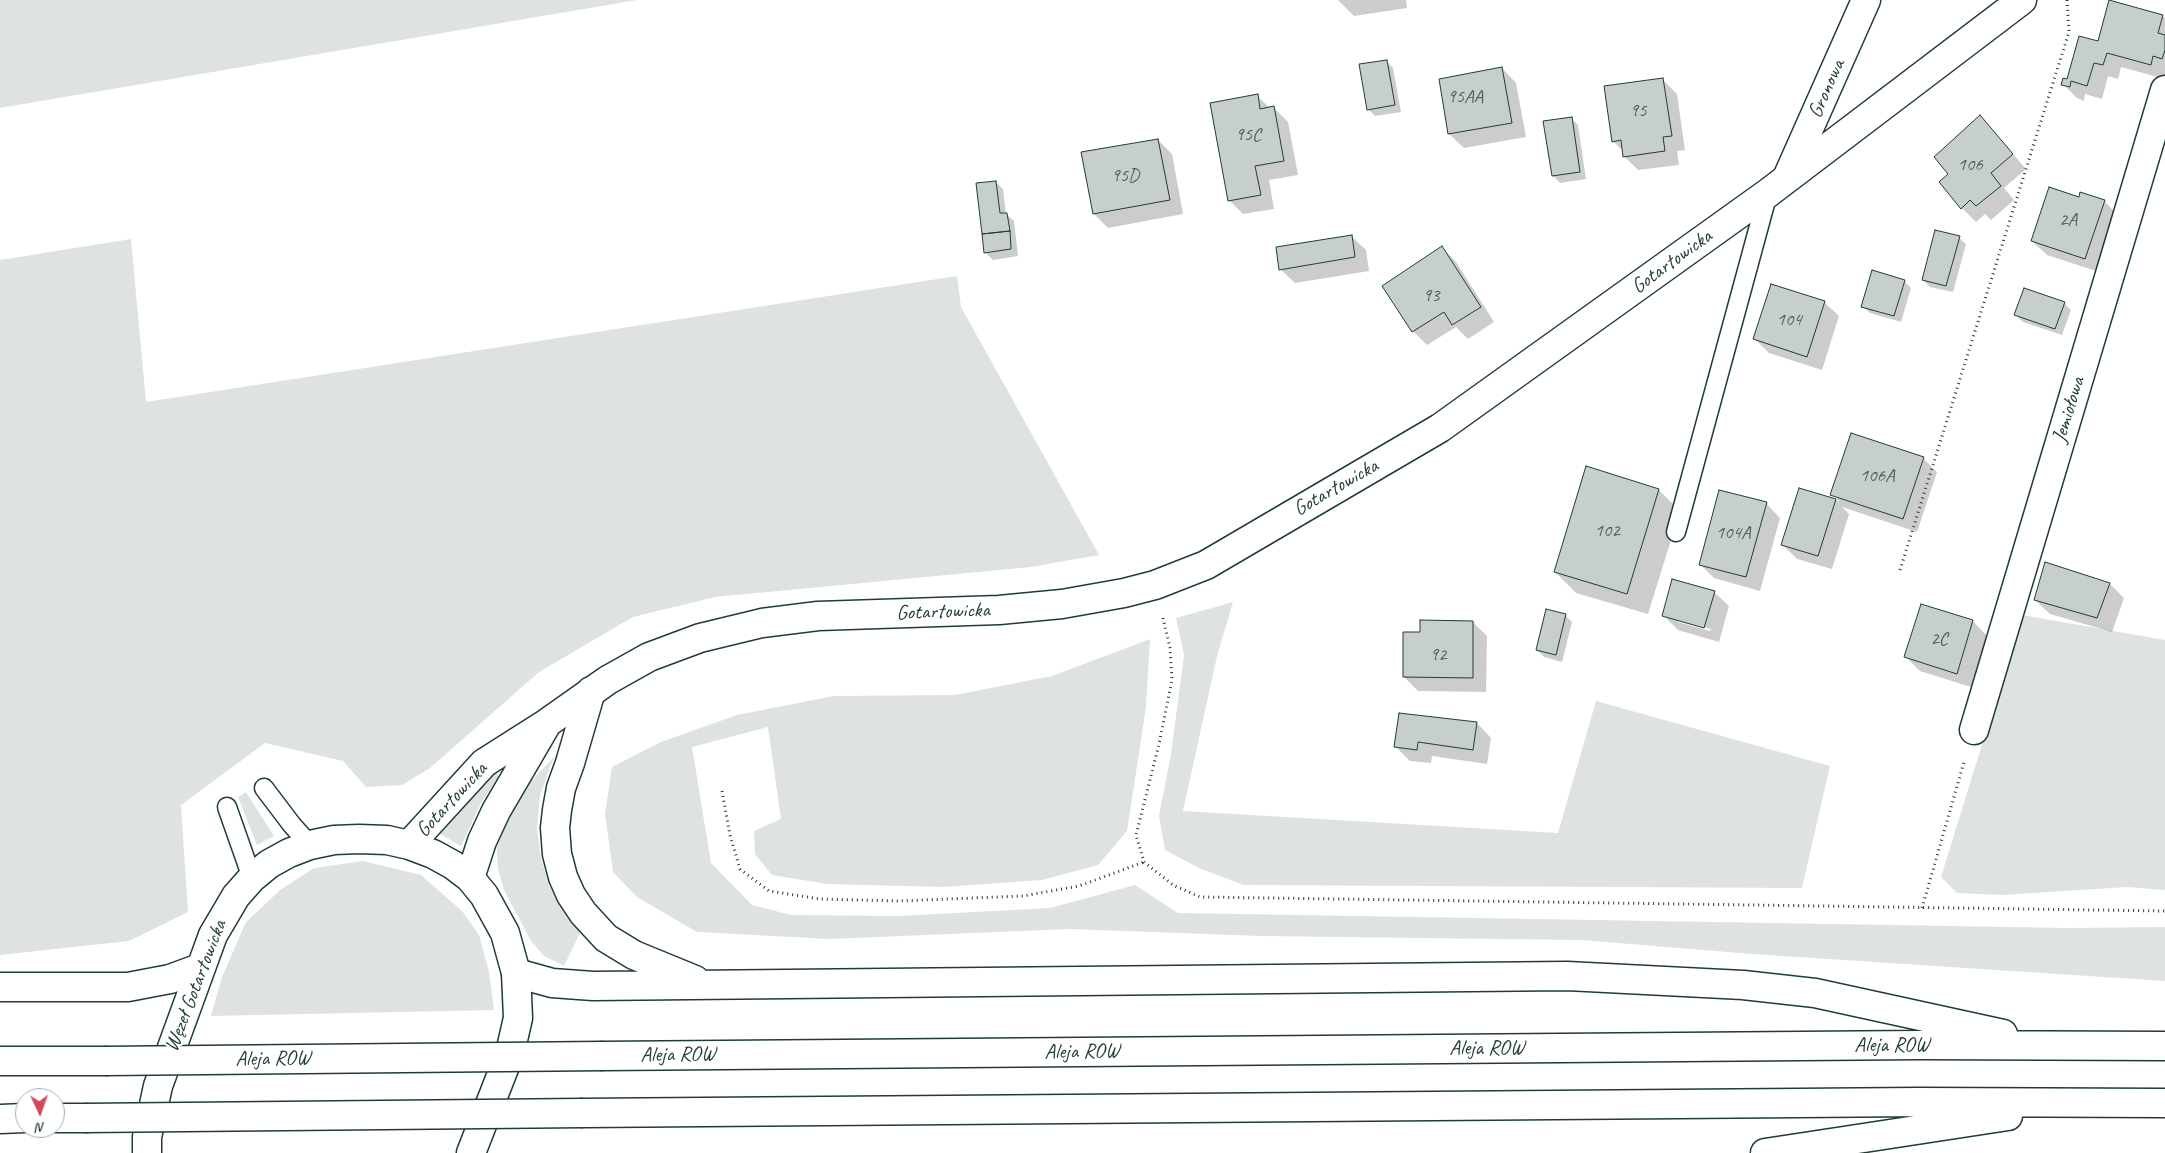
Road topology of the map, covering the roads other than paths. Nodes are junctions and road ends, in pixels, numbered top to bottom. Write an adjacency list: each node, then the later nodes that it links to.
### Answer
1 (1866, 0): 4 (main road, Gronowa)
2 (2022, 0): 4 (main road, Gotartowicka)
3 (2165, 90): 8 (main road, Jemiołowa)
4 (1778, 186): 5 (lane); 6 (main road, Gotartowicka)
5 (1676, 532)
6 (591, 691): 7 (main road, Gotartowicka); 17 (main road)
7 (547, 724): 12 (main road, Gotartowicka); 14 (main road, Gotartowicka)
8 (1974, 730)
9 (264, 788): 11 (lane)
10 (227, 807): 13 (lane)
11 (310, 844): 12 (main road, Węzeł Gotartowicka); 13 (main road, Węzeł Gotartowicka)
12 (409, 845): 14 (main road, Węzeł Gotartowicka)
13 (252, 878): 15 (main road, Węzeł Gotartowicka)
14 (470, 878): 16 (main road, Węzeł Gotartowicka)
15 (200, 968): 18 (main road); 27 (main road, Węzeł Gotartowicka)
16 (516, 973): 17 (main road); 28 (main road, Węzeł Gotartowicka)
17 (704, 984): 19 (main road)
18 (0, 987)
19 (2057, 1045): 20 (main road, Aleja ROW); 21 (main road, Aleja ROW, bridge)
20 (2165, 1046)
21 (0, 1061)
22 (2096, 1102): 23 (main road); 25 (main road, bridge); 29 (main road)
23 (2165, 1102)
24 (15, 1118): 26 (main road)
25 (65, 1118)
26 (0, 1119)
27 (147, 1153)
28 (470, 1153)
29 (1765, 1153)

